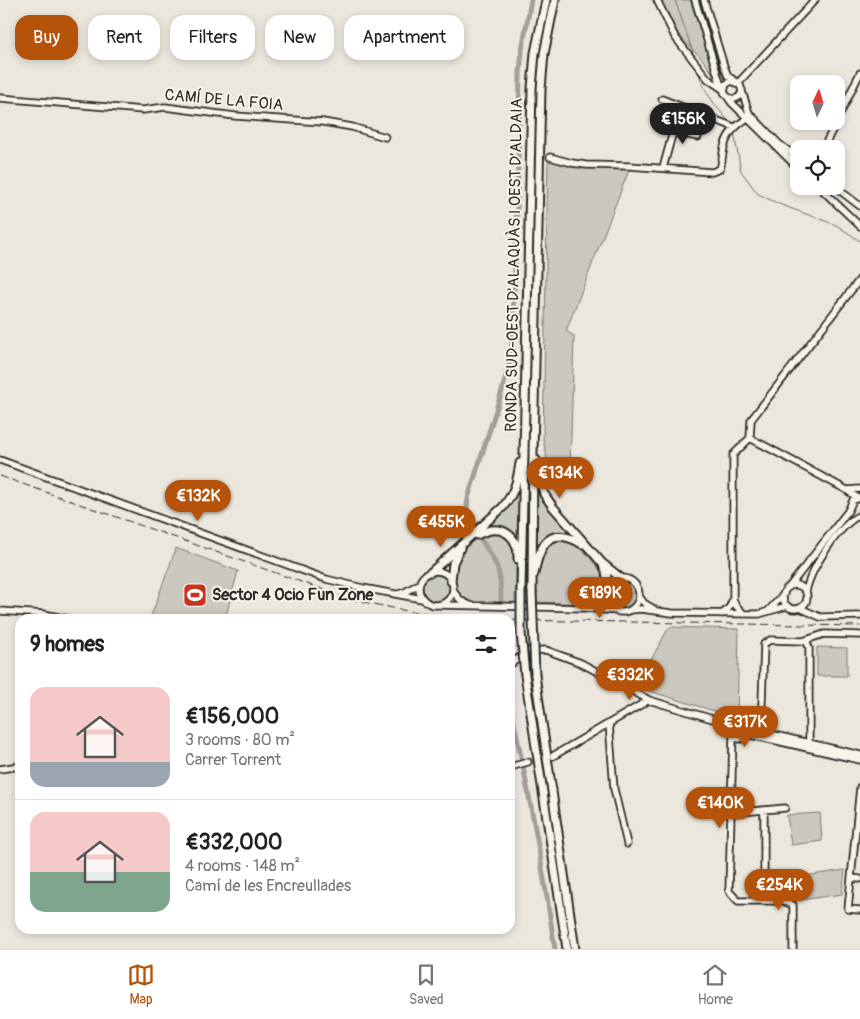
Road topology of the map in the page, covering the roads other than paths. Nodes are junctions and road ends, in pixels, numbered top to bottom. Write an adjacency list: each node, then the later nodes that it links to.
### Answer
1 (546, 0): 32 (main road, RONDA SUD-OEST D'ALAQUÀS I OEST D'ALDAIA)
2 (555, 0): 33 (main road, RONDA SUD-OEST D'ALAQUÀS I OEST D'ALDAIA)
3 (657, 0): 12 (street)
4 (695, 0): 9 (street)
5 (704, 0): 11 (street)
6 (808, 0): 8 (street)
7 (814, 0): 8 (street)
8 (808, 7): 11 (street)
9 (716, 68): 11 (street); 12 (street)
10 (860, 73): 21 (street)
11 (738, 85): 12 (street); 12 (street); 22 (street)
12 (725, 92): 16 (street)
13 (0, 98): 19 (street, CAMÍ DE LA FOIA)
14 (662, 99): 15 (street)
15 (680, 106): 17 (street); 18 (street)
16 (746, 119): 17 (street); 24 (street)
17 (734, 127): 25 (street)
18 (673, 132): 20 (street); 25 (street)
19 (385, 137)
20 (698, 137)
21 (828, 140)
22 (790, 152)
23 (550, 157): 25 (street)
24 (790, 161)
25 (664, 168)
26 (845, 194): 28 (street)
27 (827, 195): 29 (street)
28 (860, 206)
29 (860, 226)
30 (860, 279): 31 (street)
31 (750, 438): 36 (street); 58 (street)
32 (524, 453): 40 (main road); 50 (main road, RONDA SUD-OEST D'ALAQUÀS I OEST D'ALDAIA)
33 (533, 453): 42 (main road); 51 (main road, RONDA SUD-OEST D'ALAQUÀS I OEST D'ALDAIA)
34 (0, 460): 53 (street)
35 (860, 489): 36 (street)
36 (846, 490): 37 (street); 38 (street)
37 (859, 497): 38 (street)
38 (851, 504): 39 (street); 49 (street)
39 (860, 515): 52 (street)
40 (470, 538): 41 (main road); 50 (main road)
41 (464, 544): 44 (main road); 47 (main road)
42 (587, 547): 43 (main road); 51 (main road)
43 (602, 563): 45 (main road); 48 (main road)
44 (431, 572): 46 (street); 47 (street)
45 (622, 579): 48 (street); 56 (street)
46 (419, 584): 53 (street); 57 (street)
47 (452, 585): 60 (street); 62 (street)
48 (608, 586): 55 (street)
49 (789, 587): 52 (street); 54 (street)
50 (520, 590): 105 (main road, RONDA SUD-OEST D'ALAQUÀS I OEST D'ALDAIA, bridge)
51 (532, 592): 106 (main road, RONDA SUD-OEST D'ALAQUÀS I OEST D'ALDAIA, bridge)
52 (806, 592): 59 (street)
53 (394, 594): 57 (street)
54 (784, 594): 61 (street); 69 (street)
55 (605, 595): 63 (street); 68 (street)
56 (639, 596): 65 (street); 66 (street)
57 (422, 599): 60 (street)
58 (733, 599): 71 (street); 72 (street)
59 (807, 600): 64 (street); 73 (street)
60 (438, 605): 62 (street)
61 (787, 606): 64 (street); 69 (street)
62 (474, 607): 63 (street)
63 (586, 608): 68 (street)
64 (800, 608): 73 (street)
65 (630, 610): 66 (street); 68 (street)
66 (656, 610): 71 (street)
67 (0, 611): 70 (street)
68 (616, 611)
69 (767, 612): 72 (street)
70 (44, 614)
71 (722, 614): 72 (street)
72 (744, 614)
73 (819, 616): 74 (street)
74 (860, 616)
75 (860, 635): 76 (street)
76 (803, 641): 82 (street); 85 (street)
77 (515, 661): 78 (street)
78 (649, 700): 79 (street); 80 (street)
79 (724, 723): 81 (street); 84 (street)
80 (609, 724): 88 (street); 99 (street)
81 (736, 726): 83 (street); 84 (street)
82 (761, 732): 83 (street); 85 (street)
83 (745, 733): 84 (street); 86 (street); 89 (street)
84 (733, 734): 86 (street)
85 (809, 742): 87 (street)
86 (732, 748): 98 (street)
87 (860, 755)
88 (553, 756)
89 (860, 760)
90 (528, 762): 91 (street)
91 (515, 766)
92 (15, 767): 93 (street)
93 (0, 769)
94 (860, 788): 95 (street)
95 (859, 799): 100 (street)
96 (785, 808): 97 (street)
97 (764, 810): 98 (street); 103 (street)
98 (730, 813): 103 (street)
99 (627, 844)
100 (857, 845): 101 (street)
101 (851, 878): 102 (street); 104 (street)
102 (860, 879)
103 (764, 900): 107 (street)
104 (860, 910)
105 (567, 949)
106 (575, 949)
107 (793, 949)

